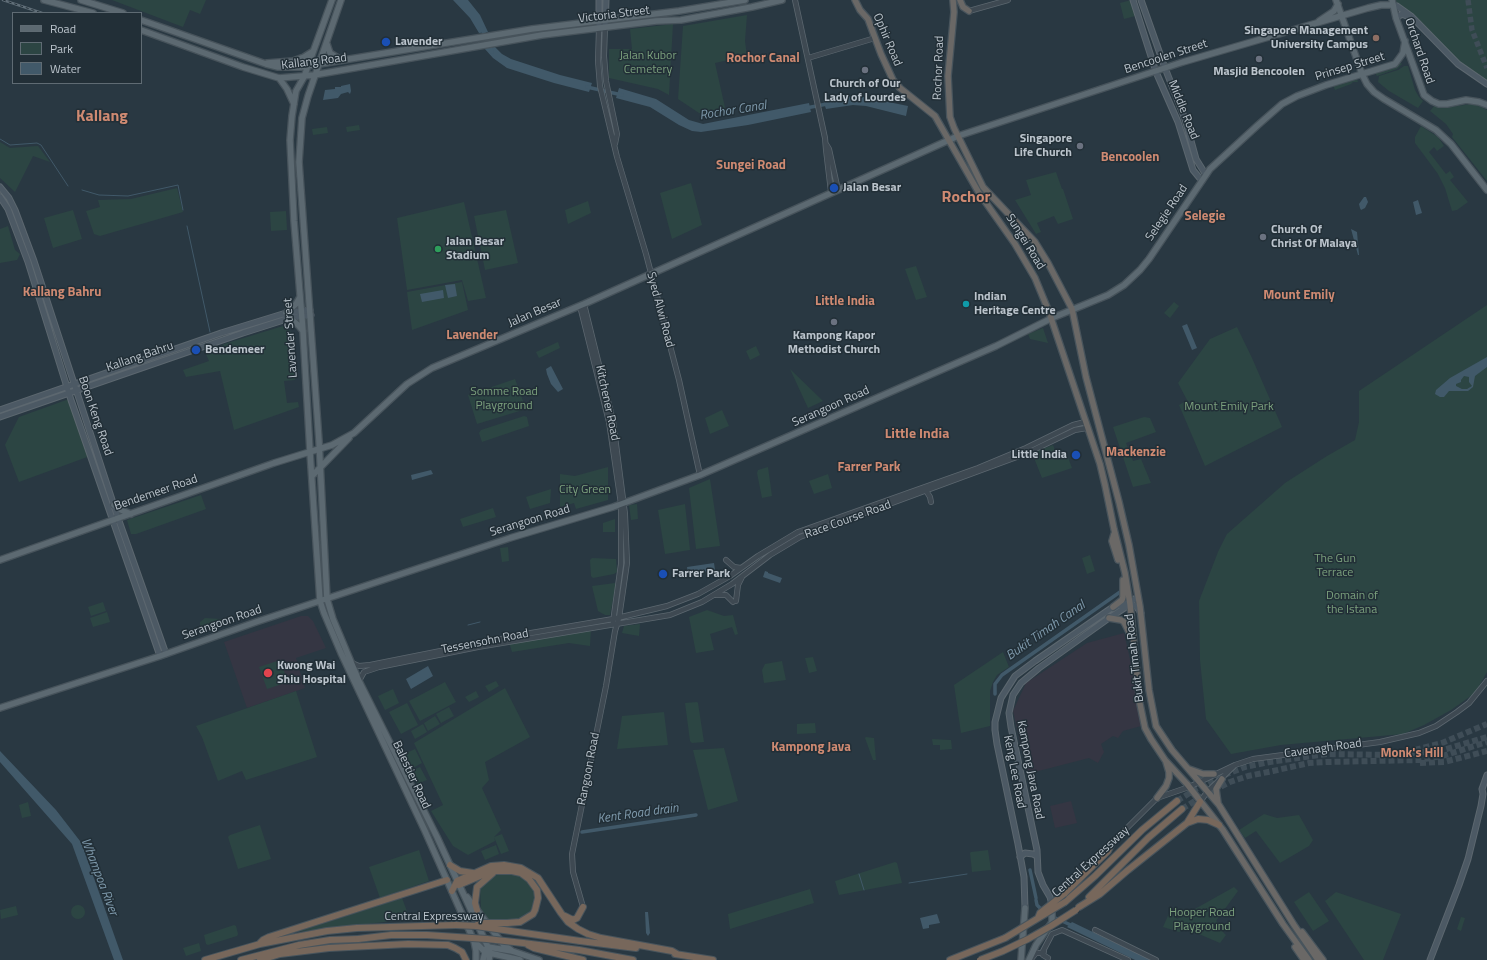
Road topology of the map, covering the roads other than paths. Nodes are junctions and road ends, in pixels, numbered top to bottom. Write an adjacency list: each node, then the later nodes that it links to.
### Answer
1 (44, 0): 16 (main road)
2 (81, 0): 21 (main road)
3 (332, 0): 36 (main road, Lavender Street)
4 (341, 0): 35 (main road, Lavender Street)
5 (599, 0): 25 (main road)
6 (606, 0): 25 (main road)
7 (745, 0): 25 (main road, Victoria Street)
8 (782, 0): 28 (main road, Victoria Street)
9 (795, 0): 37 (street)
10 (855, 0): 32 (highway, Ophir Road)
11 (953, 0): 52 (highway, Rochor Road)
12 (960, 0): 19 (highway)
13 (1008, 0): 19 (street)
14 (1133, 0): 43 (main road, Middle Road)
15 (1142, 0): 42 (main road, Middle Road)
16 (58, 2): 20 (main road)
17 (1337, 2): 22 (main road); 26 (main road)
18 (1392, 2): 22 (main road, Bencoolen Street); 23 (main road, Orchard Road); 27 (main road)
19 (969, 11)
20 (89, 12)
21 (120, 12)
22 (1342, 16): 26 (main road, Bencoolen Street); 44 (main road)
23 (1396, 18): 27 (main road); 33 (main road, Orchard Road)
24 (142, 20): 39 (main road, Kallang Road)
25 (602, 20): 28 (main road); 29 (main road); 31 (main road, Victoria Street)
26 (1317, 23): 42 (main road, Bencoolen Street)
27 (1419, 25): 48 (main road)
28 (605, 27): 29 (main road, Victoria Street); 55 (street, Syed Alwi Road)
29 (599, 28): 34 (main road, Victoria Street); 55 (street, Syed Alwi Road)
30 (142, 30): 47 (main road, Kallang Road)
31 (494, 35): 38 (main road, Kallang Road)
32 (875, 38): 37 (street); 53 (highway, Ophir Road)
33 (1405, 41): 44 (main road, Prinsep Street); 51 (main road, Orchard Road)
34 (496, 43): 45 (main road, Kallang Road)
35 (327, 44): 38 (main road); 40 (main road, Lavender Street)
36 (312, 52): 39 (main road); 41 (main road, Lavender Street)
37 (808, 58): 54 (street)
38 (348, 60): 40 (main road, Kallang Road)
39 (266, 64): 41 (main road, Kallang Road)
40 (318, 66): 41 (main road, Kallang Road); 45 (main road, Lavender Street)
41 (307, 67): 46 (main road, Lavender Street)
42 (1165, 68): 43 (main road, Bencoolen Street); 57 (main road, Middle Road)
43 (1156, 72): 52 (main road, Bencoolen Street); 58 (main road, Middle Road)
44 (1362, 74): 49 (main road, Prinsep Street); 62 (main road)
45 (314, 76): 46 (main road, Kallang Road); 70 (main road, Lavender Street)
46 (304, 77): 47 (main road, Kallang Road); 50 (main road, Lavender Street)
47 (279, 78): 50 (main road)
48 (1487, 84)
49 (1288, 100): 57 (main road, Selegie Road)
50 (294, 104): 66 (main road, Lavender Street)
51 (1487, 106)
52 (958, 136): 53 (main road, Bencoolen Street); 56 (highway, Rochor Road)
53 (949, 140): 59 (highway, Sungei Road); 61 (main road, Jalan Besar)
54 (826, 144): 61 (street); 63 (street)
55 (615, 148): 65 (street, Syed Alwi Road)
56 (976, 172): 59 (highway); 68 (highway, Bukit Timah Road)
57 (1206, 175): 58 (main road, Selegie Road)
58 (1202, 181): 68 (main road, Selegie Road)
59 (974, 184): 73 (highway, Sungei Road)
60 (0, 187): 75 (main road, Boon Keng Road)
61 (838, 190): 63 (main road, Jalan Besar)
62 (1487, 190)
63 (832, 192): 65 (main road, Jalan Besar)
64 (0, 197): 76 (main road, Boon Keng Road)
65 (650, 274): 67 (main road, Jalan Besar); 89 (street, Syed Alwi Road)
66 (300, 297): 69 (main road); 71 (main road, Lavender Street)
67 (582, 305): 83 (main road, Jalan Besar); 95 (street, Kitchener Road)
68 (1072, 309): 73 (main road, Selegie Road); 105 (highway, Bukit Timah Road)
69 (286, 313): 71 (main road, Kallang Bahru); 75 (main road, Kallang Bahru)
70 (310, 313): 71 (main road, Kallang Bahru); 85 (main road, Lavender Street)
71 (302, 314): 72 (main road, Kallang Bahru); 74 (main road, Lavender Street)
72 (290, 318): 74 (main road); 77 (main road, Kallang Bahru)
73 (1052, 318): 81 (highway, Bukit Timah Road); 89 (main road, Serangoon Road)
74 (303, 331): 86 (main road, Lavender Street)
75 (74, 384): 76 (main road, Kallang Bahru); 77 (main road, Boon Keng Road)
76 (67, 386): 78 (main road, Boon Keng Road); 79 (main road, Kallang Bahru)
77 (76, 391): 78 (main road, Kallang Bahru); 96 (main road, Boon Keng Road)
78 (70, 393): 80 (main road, Kallang Bahru); 98 (main road, Boon Keng Road)
79 (0, 410)
80 (0, 416)
81 (1085, 422): 82 (highway, Bukit Timah Road); 84 (street, Race Course Road)
82 (1087, 428): 84 (street, Race Course Road); 99 (highway, Bukit Timah Road)
83 (354, 433): 85 (main road, Jalan Besar); 88 (main road)
84 (1056, 436): 87 (street, Race Course Road)
85 (320, 449): 86 (main road, Bendemeer Road); 88 (main road, Lavender Street)
86 (310, 452): 90 (main road, Lavender Street); 97 (main road, Bendemeer Road)
87 (996, 463): 91 (street, Race Course Road); 93 (street, Race Course Road)
88 (320, 469): 90 (main road); 106 (main road, Lavender Street)
89 (700, 475): 95 (main road, Serangoon Road)
90 (312, 476): 107 (main road, Lavender Street)
91 (938, 487): 92 (street, Race Course Road); 94 (street)
92 (928, 491): 93 (street); 94 (street)
93 (919, 492): 94 (street); 102 (street, Race Course Road); 103 (street, Race Course Road)
94 (930, 497)
95 (622, 503): 106 (main road, Serangoon Road); 112 (street, Rangoon Road)
96 (114, 505): 97 (main road); 98 (main road, Boon Keng Road)
97 (131, 514): 98 (main road, Bendemeer Road)
98 (116, 519): 100 (main road, Bendemeer Road); 117 (main road, Boon Keng Road)
99 (1115, 533): 108 (highway, Bukit Timah Road); 109 (highway)
100 (0, 560)
101 (726, 560): 102 (street)
102 (741, 568): 112 (street, Race Course Road)
103 (746, 573): 104 (street, Race Course Road); 104 (street)
104 (712, 596): 113 (street, Race Course Road)
105 (1138, 596): 108 (main road, Kampong Java Road); 110 (highway, Bukit Timah Road)
106 (327, 599): 107 (main road, Serangoon Road); 118 (main road, Balestier Road)
107 (320, 601): 117 (main road, Serangoon Road); 147 (main road, Balestier Road)
108 (1130, 604): 109 (main road, Keng Lee Road); 110 (main road); 111 (main road, Kampong Java Road); 115 (highway, Bukit Timah Road)
109 (1113, 607): 121 (main road, Keng Lee Road)
110 (1141, 614): 114 (highway, Bukit Timah Road)
111 (1108, 618): 116 (highway); 122 (main road, Kampong Java Road)
112 (616, 619): 113 (street, Rangoon Road); 118 (street, Tessensohn Road)
113 (615, 625): 119 (street, Tessensohn Road); 151 (street, Rangoon Road)
114 (1142, 627): 115 (highway); 126 (highway, Bukit Timah Road)
115 (1132, 634): 116 (highway, Bukit Timah Road)
116 (1133, 645): 124 (highway, Bukit Timah Road)
117 (163, 655): 123 (main road, Serangoon Road)
118 (352, 663): 119 (main road, Balestier Road)
119 (359, 681): 144 (main road, Balestier Road)
120 (1487, 681): 125 (street, Cavenagh Road)
121 (1001, 696): 122 (main road); 143 (main road, Keng Lee Road)
122 (1011, 700): 142 (main road, Kampong Java Road)
123 (0, 708)
124 (1165, 760): 131 (highway, Bukit Timah Road); 134 (highway)
125 (1235, 765): 127 (street, Cavenagh Road); 129 (street)
126 (1187, 767): 127 (highway); 130 (highway, Bukit Timah Road)
127 (1214, 774): 130 (street, Cavenagh Road)
128 (1487, 775): 133 (main road)
129 (1222, 779): 132 (street); 137 (highway)
130 (1199, 782): 131 (street, Cavenagh Road); 132 (highway, Bukit Timah Road)
131 (1189, 786): 134 (street, Cavenagh Road); 136 (highway, Bukit Timah Road)
132 (1208, 792): 136 (street); 137 (highway, Bukit Timah Road)
133 (1485, 792): 191 (main road)
134 (1157, 798): 141 (street, Cavenagh Road)
135 (1177, 801): 158 (highway, Central Expressway, bridge)
136 (1200, 802): 139 (highway); 140 (highway, Bukit Timah Road)
137 (1219, 806): 155 (highway, Bukit Timah Road)
138 (1182, 809): 153 (highway, Central Expressway)
139 (1187, 823): 140 (highway); 153 (highway)
140 (1219, 825): 159 (highway, Bukit Timah Road)
141 (1112, 843): 158 (highway, bridge)
142 (1037, 856): 143 (main road); 156 (main road, Kampong Java Road)
143 (1020, 857): 152 (main road, Keng Lee Road)
144 (450, 865): 146 (highway); 148 (main road, Balestier Road)
145 (496, 871): 148 (highway); 154 (highway); 160 (highway, bridge)
146 (475, 873): 148 (highway); 157 (highway)
147 (447, 880): 149 (main road, Balestier Road); 164 (highway)
148 (458, 883): 149 (highway); 150 (main road, Balestier Road)
149 (452, 891): 162 (main road, Balestier Road)
150 (464, 894): 154 (main road); 167 (main road, Balestier Road)
151 (582, 907): 157 (highway)
152 (1025, 908): 183 (main road)
153 (1078, 908): 182 (highway, Central Expressway, bridge)
154 (477, 910): 166 (main road)
155 (1284, 910): 189 (highway, Bukit Timah Road); 190 (highway)
156 (1052, 912): 184 (main road)
157 (561, 913): 168 (highway)
158 (1037, 919): 181 (highway, Central Expressway, bridge)
159 (1283, 924): 187 (highway); 188 (highway, Bukit Timah Road)
160 (476, 926): 164 (highway, Central Expressway, bridge); 168 (highway, Central Expressway, bridge)
161 (1095, 930): 186 (street)
162 (474, 941): 167 (main road); 174 (main road, Balestier Road)
163 (523, 943): 171 (highway, Central Expressway, bridge); 178 (highway); 179 (highway, Central Expressway)
164 (260, 944): 170 (highway, Central Expressway)
165 (1044, 950): 169 (street); 184 (street); 185 (street)
166 (512, 951): 167 (main road); 177 (main road)
167 (488, 953): 175 (main road); 176 (main road)
168 (677, 954): 180 (highway, Central Expressway)
169 (1048, 958)
170 (205, 960)
171 (241, 960)
172 (260, 960): 173 (highway)
173 (466, 960)
174 (476, 960)
175 (483, 960)
176 (520, 960)
177 (539, 960)
178 (583, 960)
179 (633, 960)
180 (713, 960)
181 (950, 960)
182 (980, 960)
183 (1021, 960)
184 (1030, 960)
185 (1128, 960)
186 (1156, 960)
187 (1304, 960)
188 (1309, 960)
189 (1318, 960)
190 (1323, 960)
191 (1430, 960)

